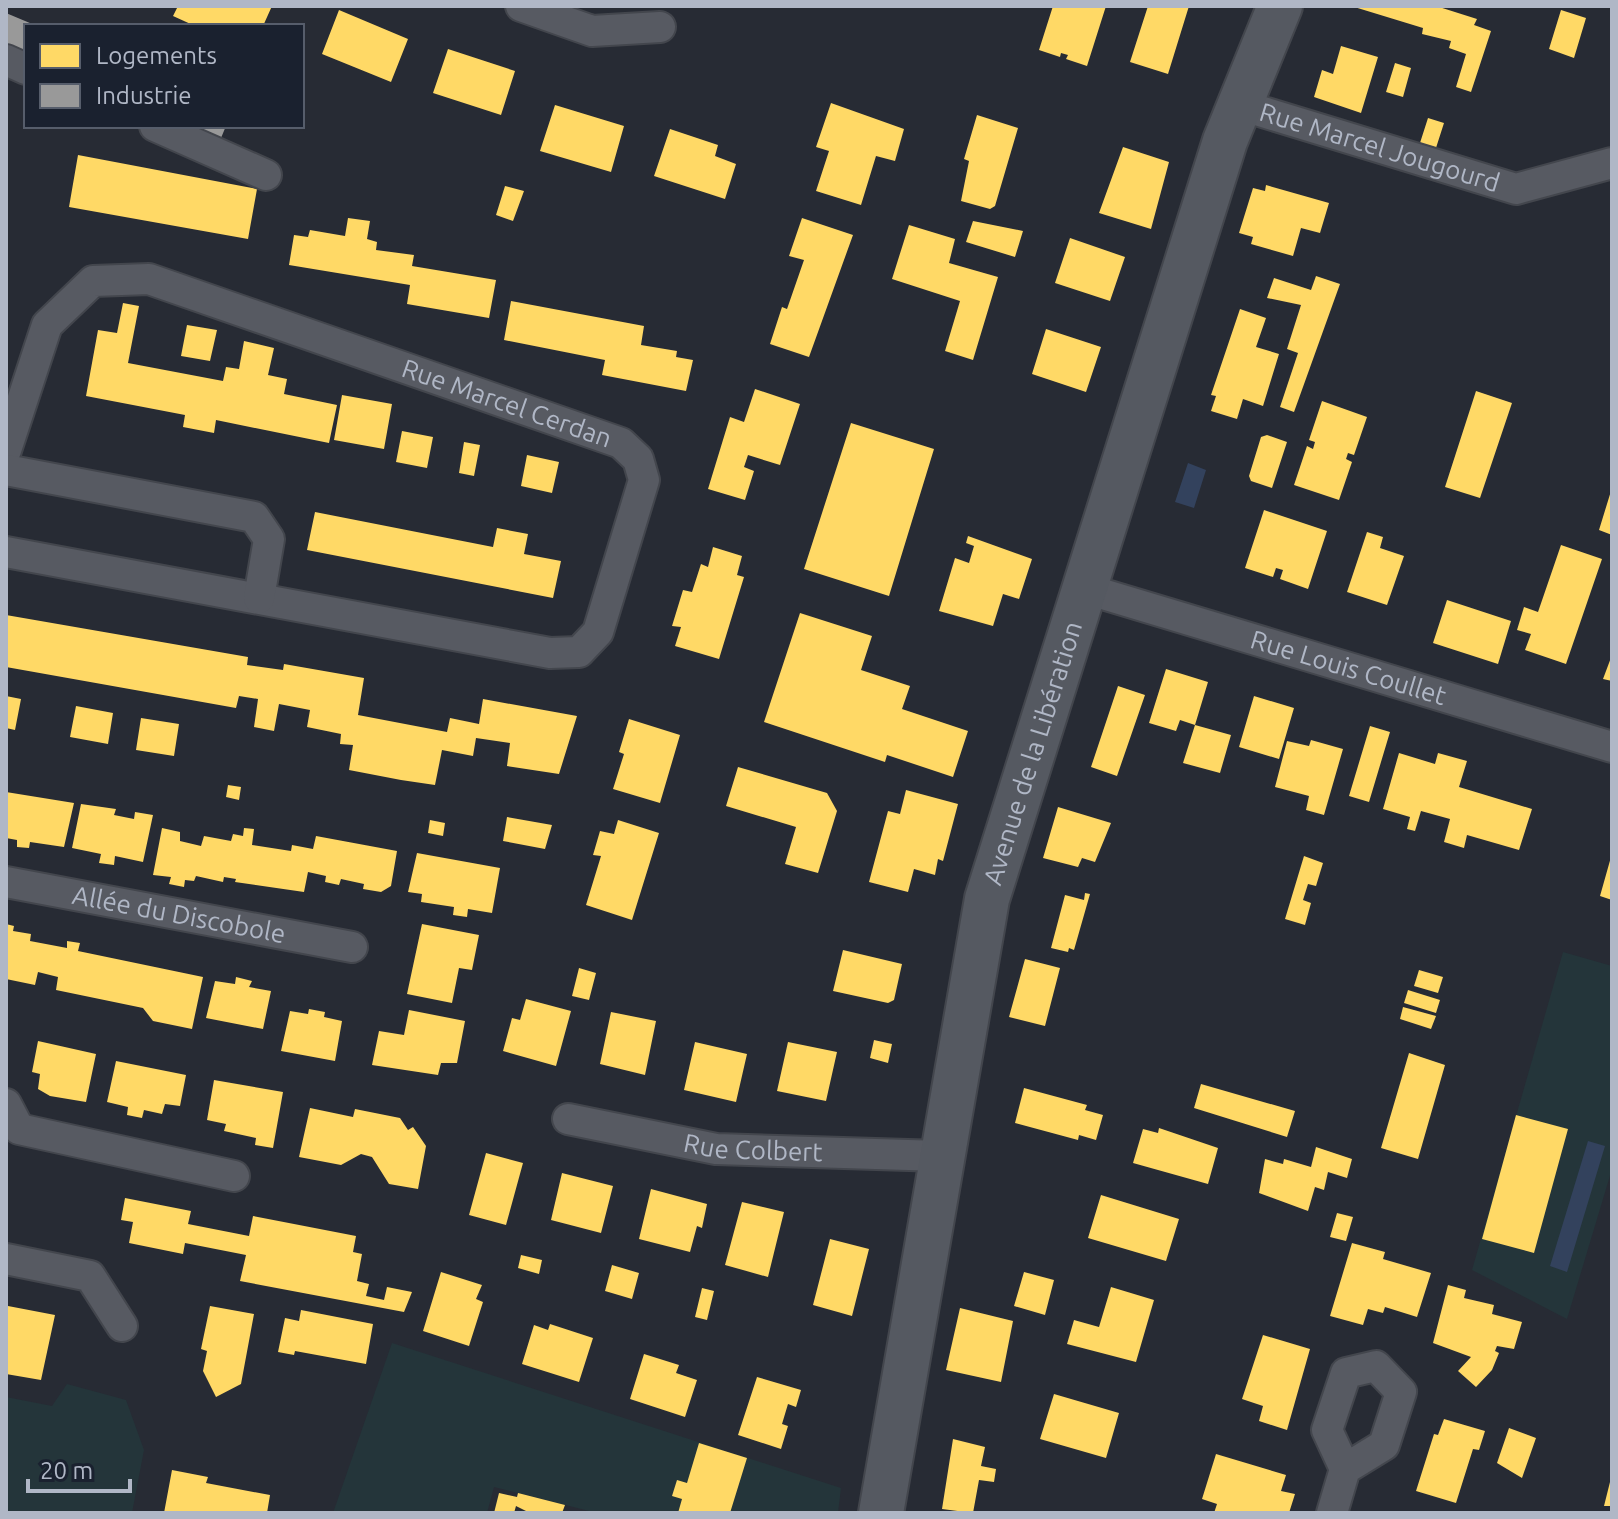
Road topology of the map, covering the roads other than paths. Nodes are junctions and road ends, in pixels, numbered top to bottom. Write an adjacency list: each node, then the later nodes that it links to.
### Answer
1 (521, 6): 3 (street)
2 (1277, 9): 4 (main road, Avenue de la Libération)
3 (660, 27)
4 (1240, 105): 6 (street, Rue Marcel Jougourd); 11 (main road, Avenue de la Libération)
5 (160, 128): 7 (street)
6 (1612, 163)
7 (266, 175)
8 (6, 450): 12 (street, Rue Marcel Cerdan)
9 (6, 470): 12 (street)
10 (6, 552): 12 (street, Rue Marcel Cerdan)
11 (1086, 589): 13 (street, Rue Louis Coullet); 18 (main road, Avenue de la Libération)
12 (259, 598)
13 (1612, 747)
14 (6, 882): 15 (street, Allée du Discobole)
15 (352, 947)
16 (6, 1104): 19 (street)
17 (568, 1119): 18 (street, Rue Colbert)
18 (941, 1156): 23 (main road, Avenue de la Libération)
19 (234, 1176)
20 (6, 1259): 21 (street)
21 (122, 1326)
22 (1345, 1469): 24 (street)
23 (881, 1513)
24 (1332, 1513)

